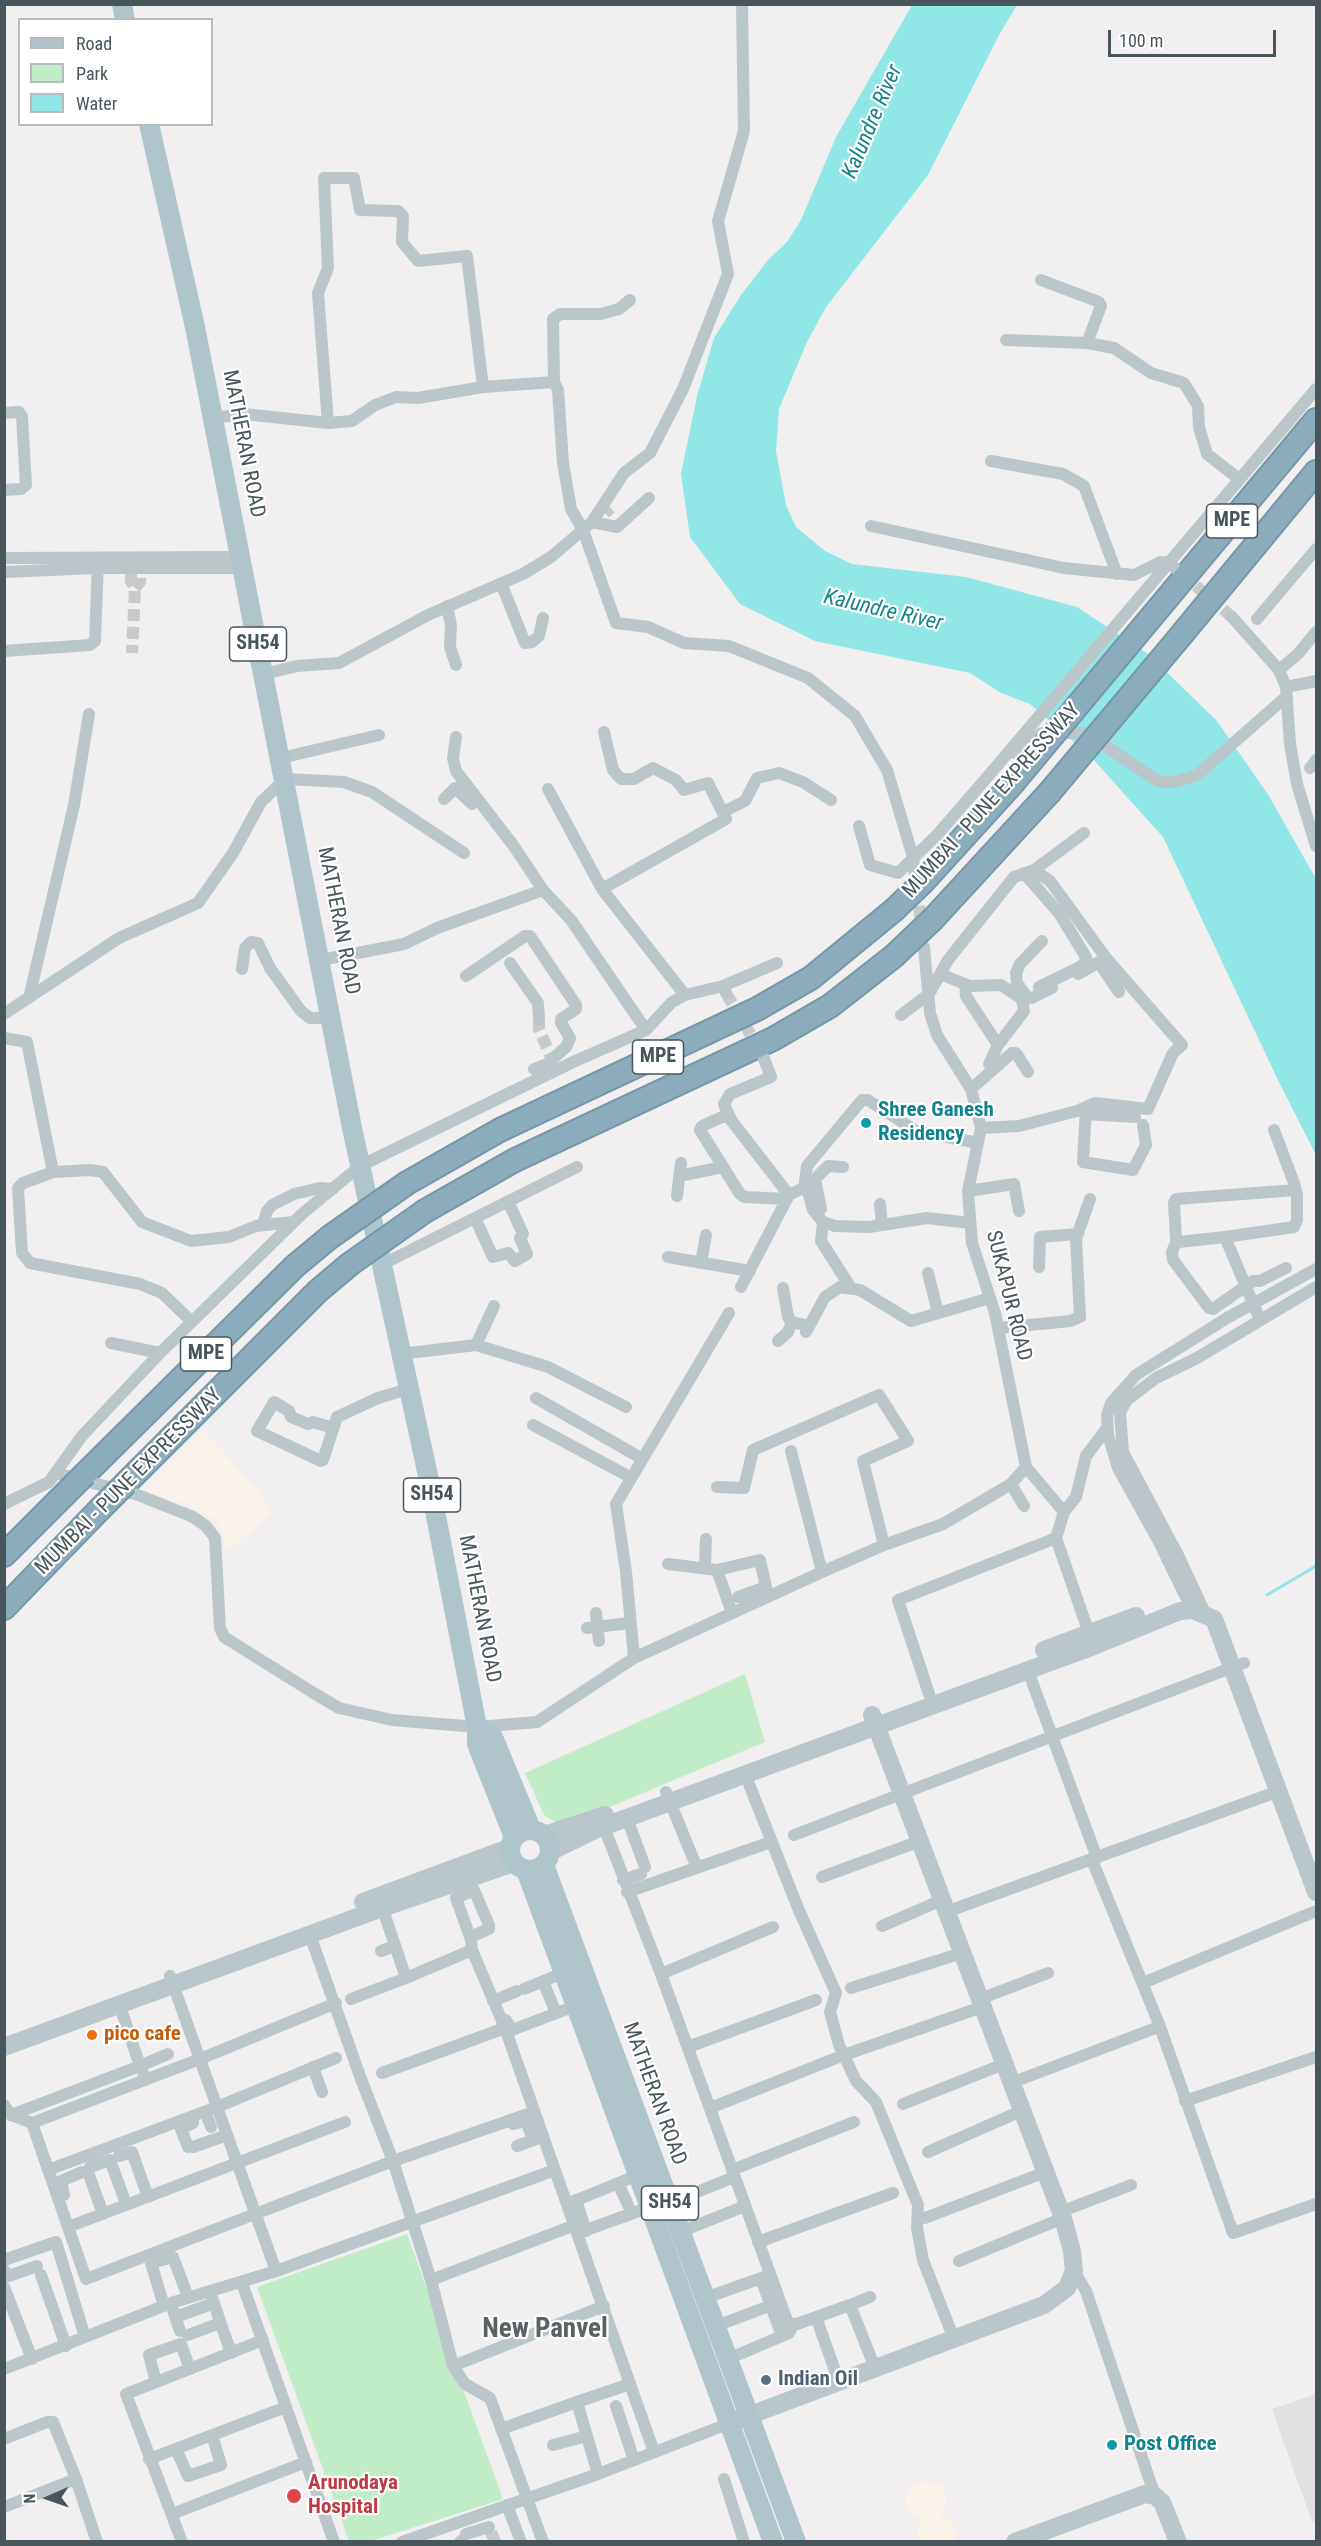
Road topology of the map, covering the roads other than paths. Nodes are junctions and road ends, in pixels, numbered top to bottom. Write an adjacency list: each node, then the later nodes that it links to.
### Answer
1 (742, 4): 20 (street)
2 (149, 126): 11 (main road, MATHERAN ROAD / SH54)
3 (1041, 280): 6 (street)
4 (630, 300): 7 (street)
5 (1006, 340): 6 (street)
6 (1087, 343): 16 (street)
7 (554, 382): 8 (street); 20 (street)
8 (483, 387): 13 (street); 13 (street)
9 (1317, 389): 16 (street)
10 (4, 414): 17 (street)
11 (213, 418): 13 (street); 25 (main road, MATHERAN ROAD / SH54)
12 (1317, 420): 61 (highway, MUMBAI - PUNE EXPRESSWAY / MPE, bridge)
13 (328, 423)
14 (991, 461): 28 (street)
15 (1317, 472): 179 (highway, MUMBAI - PUNE EXPRESSWAY / MPE, bridge)
16 (1239, 479): 26 (street)
17 (4, 490)
18 (649, 498): 20 (street)
19 (605, 513): 20 (street)
20 (591, 525): 29 (street); 59 (street)
21 (871, 526): 28 (street)
22 (1317, 549): 33 (street)
23 (4, 558): 24 (street)
24 (98, 562): 25 (street); 25 (street); 27 (street); 35 (street)
25 (241, 562): 38 (main road, MATHERAN ROAD / SH54)
26 (1173, 566): 28 (street); 46 (street)
27 (4, 572)
28 (1117, 574)
29 (501, 583): 30 (street); 32 (street)
30 (447, 606): 36 (street); 38 (street)
31 (1232, 617): 37 (street)
32 (543, 618)
33 (1257, 619)
34 (1317, 632): 37 (street)
35 (4, 651)
36 (456, 665)
37 (1279, 670): 40 (street)
38 (264, 674): 45 (main road, MATHERAN ROAD / SH54)
39 (1317, 681): 40 (street)
40 (1286, 692): 46 (street); 57 (street)
41 (89, 714): 78 (street)
42 (604, 732): 52 (street)
43 (379, 735): 45 (street)
44 (456, 737): 49 (street)
45 (281, 758): 47 (main road, MATHERAN ROAD / SH54)
46 (998, 765): 59 (street)
47 (285, 779): 58 (street); 66 (main road, MATHERAN ROAD / SH54); 78 (street)
48 (548, 789): 62 (street)
49 (470, 796): 50 (street); 53 (street)
50 (444, 799)
51 (831, 800): 52 (street)
52 (723, 812): 62 (street)
53 (485, 814): 55 (street); 63 (street)
54 (859, 826): 59 (street)
55 (493, 829)
56 (1084, 833): 60 (street)
57 (1317, 846)
58 (464, 853)
59 (913, 857): 61 (street)
60 (1029, 872): 67 (street); 71 (street); 74 (street)
61 (919, 881): 173 (highway, MUMBAI - PUNE EXPRESSWAY / MPE, bridge)
62 (602, 889): 77 (street)
63 (543, 890): 66 (street); 83 (street)
64 (1041, 941): 67 (street)
65 (924, 947): 76 (street, SUKAPUR ROAD)
66 (321, 960): 81 (main road, MATHERAN ROAD / SH54)
67 (1102, 961): 75 (street); 92 (street)
68 (510, 963): 82 (street)
69 (777, 963): 77 (street)
70 (242, 969): 81 (street)
71 (940, 974): 73 (street); 76 (street)
72 (465, 976): 87 (street)
73 (965, 986): 85 (street); 85 (street)
74 (1039, 987)
75 (1119, 992)
76 (929, 994): 80 (street); 91 (street, SUKAPUR ROAD)
77 (685, 995): 83 (street)
78 (30, 998): 79 (street)
79 (4, 1014)
80 (901, 1015)
81 (332, 1018): 97 (main road, MATHERAN ROAD / SH54)
82 (539, 1019)
83 (646, 1030): 87 (street)
84 (4, 1038): 101 (street)
85 (998, 1045): 88 (street)
86 (763, 1056): 93 (street)
87 (553, 1062): 89 (street); 97 (street)
88 (989, 1064)
89 (534, 1069)
90 (1028, 1072): 91 (street)
91 (971, 1089): 95 (street, SUKAPUR ROAD)
92 (1086, 1111): 92 (street); 95 (street)
93 (729, 1118): 99 (street); 109 (street)
94 (1274, 1130): 106 (street)
95 (987, 1131): 96 (street, SUKAPUR ROAD)
96 (978, 1143): 102 (street); 107 (street, SUKAPUR ROAD)
97 (360, 1166): 105 (street); 127 (main road, MATHERAN ROAD / SH54)
98 (577, 1167): 111 (street)
99 (723, 1167): 108 (street); 109 (street)
100 (843, 1167): 102 (street)
101 (53, 1172): 103 (street); 120 (street)
102 (808, 1183): 109 (street); 115 (street)
103 (18, 1188): 104 (street); 144 (street)
104 (4, 1189)
105 (333, 1189): 118 (street); 120 (street)
106 (1296, 1190): 123 (street); 124 (street)
107 (968, 1191): 113 (street); 119 (street, SUKAPUR ROAD)
108 (677, 1196)
109 (788, 1197): 131 (street)
110 (1090, 1198): 121 (street)
111 (508, 1201): 116 (street); 116 (street)
112 (880, 1204): 117 (street)
113 (1019, 1211)
114 (914, 1213): 117 (street)
115 (826, 1217): 117 (street); 137 (street)
116 (475, 1218): 127 (street)
117 (892, 1220): 119 (street)
118 (293, 1222): 120 (street); 144 (street)
119 (970, 1223): 138 (street, SUKAPUR ROAD)
120 (263, 1225)
121 (1077, 1234): 128 (street); 146 (street)
122 (706, 1235): 126 (street)
123 (1225, 1238): 124 (street); 133 (street)
124 (1178, 1240): 133 (street)
125 (668, 1257): 126 (street)
126 (701, 1263): 131 (street)
127 (381, 1265): 152 (main road, MATHERAN ROAD / SH54)
128 (1039, 1267)
129 (1286, 1268): 133 (street)
130 (1317, 1269): 139 (street)
131 (750, 1271): 134 (street)
132 (928, 1273): 142 (street)
133 (1245, 1285): 139 (street)
134 (741, 1287)
135 (1317, 1287): 143 (street)
136 (783, 1288): 145 (street)
137 (851, 1288): 142 (street); 145 (street)
138 (990, 1298): 142 (street); 146 (street, SUKAPUR ROAD)
139 (1253, 1304): 143 (street); 158 (street)
140 (494, 1306): 149 (street)
141 (729, 1313): 161 (street)
142 (938, 1313)
143 (1260, 1320): 178 (street)
144 (191, 1321): 151 (street)
145 (792, 1322): 147 (street)
146 (999, 1328): 162 (street, SUKAPUR ROAD)
147 (778, 1341)
148 (111, 1343): 151 (street)
149 (476, 1345): 150 (street); 152 (street)
150 (489, 1348): 153 (street); 156 (street)
151 (160, 1353): 163 (street)
152 (400, 1354): 154 (main road, MATHERAN ROAD / SH54)
153 (490, 1362)
154 (408, 1389): 159 (street); 191 (main road, MATHERAN ROAD / SH54)
155 (537, 1398): 161 (street)
156 (626, 1407)
157 (532, 1425): 164 (street)
158 (1108, 1427): 169 (street); 178 (street)
159 (333, 1428): 159 (street)
160 (791, 1450): 176 (street)
161 (641, 1458): 164 (street)
162 (1026, 1467): 165 (street); 169 (street, SUKAPUR ROAD)
163 (56, 1473): 167 (street); 191 (street)
164 (630, 1477): 182 (street)
165 (1011, 1484): 168 (street); 172 (street)
166 (717, 1487): 172 (street)
167 (4, 1504)
168 (1024, 1506)
169 (1064, 1512): 170 (street)
170 (1056, 1538): 184 (street); 189 (street)
171 (706, 1539): 175 (street)
172 (884, 1545): 176 (street)
173 (4, 1555)
174 (668, 1564): 175 (street)
175 (711, 1568): 177 (street); 181 (street)
176 (822, 1572): 181 (street)
177 (738, 1597)
178 (1196, 1606): 184 (street); 187 (street)
179 (4, 1608)
180 (596, 1613): 183 (street)
181 (732, 1613): 186 (street)
182 (630, 1623): 183 (street); 186 (street)
183 (593, 1628): 185 (street)
184 (1091, 1640): 188 (street); 189 (street)
185 (599, 1641)
186 (634, 1658): 191 (street)
187 (1238, 1666): 192 (street); 195 (street); 204 (street)
188 (1027, 1668): 190 (street); 192 (street)
189 (929, 1694): 190 (street)
190 (874, 1720): 193 (street); 196 (street)
191 (477, 1727): 203 (main road, MATHERAN ROAD / SH54)
192 (1052, 1737): 196 (street); 205 (street)
193 (780, 1755): 194 (street); 197 (street)
194 (745, 1774): 197 (street); 202 (street)
195 (1279, 1791): 205 (street); 209 (street)
196 (901, 1792): 200 (street); 201 (street)
197 (668, 1797): 198 (street); 203 (street); 206 (street)
198 (627, 1818): 199 (street); 208 (street)
199 (604, 1827): 203 (street); 208 (street)
200 (794, 1835)
201 (920, 1841): 207 (street); 211 (street)
202 (771, 1842): 206 (street); 243 (street)
203 (529, 1850): 210 (street); 221 (main road, MATHERAN ROAD / SH54); 285 (main road, MATHERAN ROAD / SH54)
204 (1317, 1857)
205 (1095, 1859): 211 (street); 227 (street)
206 (697, 1868): 208 (street)
207 (822, 1877)
208 (625, 1886): 223 (street)
209 (1317, 1892)
210 (380, 1902): 215 (street); 217 (street); 225 (street)
211 (944, 1906): 213 (street); 220 (street)
212 (1317, 1911): 227 (street)
213 (882, 1926)
214 (773, 1927): 223 (street)
215 (310, 1935): 225 (street); 232 (street)
216 (470, 1936): 218 (street)
217 (395, 1946): 219 (street); 224 (street)
218 (472, 1950): 224 (street); 230 (street)
219 (381, 1951)
220 (962, 1953): 228 (street); 233 (street)
221 (563, 1973): 226 (street); 235 (main road, MATHERAN ROAD / SH54)
222 (1048, 1973): 233 (street)
223 (661, 1974): 241 (street)
224 (406, 1978): 229 (street)
225 (172, 1981): 234 (street); 239 (street); 246 (street)
226 (543, 1981): 230 (street); 236 (street)
227 (1143, 1983): 254 (street)
228 (851, 1988)
229 (351, 1999)
230 (496, 2000): 236 (street); 237 (street)
231 (816, 2000): 241 (street)
232 (336, 2003): 246 (street); 270 (street)
233 (981, 2003): 243 (street); 247 (street)
234 (120, 2006): 240 (street); 248 (street)
235 (575, 2006): 236 (street); 277 (main road, MATHERAN ROAD / SH54)
236 (556, 2013)
237 (505, 2028): 250 (street); 259 (street)
238 (1153, 2029): 252 (street)
239 (4, 2035)
240 (4, 2047)
241 (688, 2048): 256 (street)
242 (168, 2054): 248 (street)
243 (844, 2055): 256 (street); 326 (street)
244 (1317, 2057): 254 (street)
245 (336, 2058): 249 (street)
246 (200, 2059): 251 (street); 260 (street)
247 (1004, 2064): 252 (street); 255 (street)
248 (140, 2066): 251 (street); 257 (street)
249 (313, 2067): 253 (street); 260 (street)
250 (382, 2073)
251 (146, 2080): 263 (street)
252 (1011, 2083): 258 (street)
253 (322, 2092)
254 (1185, 2101): 286 (street)
255 (903, 2104)
256 (710, 2108): 275 (street)
257 (8, 2110): 263 (street)
258 (1022, 2111): 268 (street); 276 (street)
259 (534, 2112): 266 (street); 270 (street)
260 (214, 2117): 265 (street); 265 (street); 269 (street)
261 (345, 2122): 272 (street)
262 (854, 2122): 275 (street)
263 (32, 2123): 273 (street)
264 (510, 2125): 266 (street)
265 (227, 2135): 272 (street)
266 (538, 2138): 267 (street); 274 (street)
267 (517, 2146)
268 (928, 2152)
269 (112, 2155): 271 (street); 281 (street); 283 (street); 290 (street)
270 (393, 2161): 291 (street); 294 (street)
271 (65, 2164): 273 (street); 282 (street)
272 (238, 2165): 281 (street); 291 (street)
273 (48, 2170): 282 (street)
274 (555, 2170): 284 (street); 294 (street)
275 (733, 2173): 285 (street); 288 (street)
276 (1043, 2173): 292 (street); 293 (street)
277 (638, 2175): 278 (street); 289 (main road, MATHERAN ROAD / SH54)
278 (618, 2183): 284 (street); 287 (street)
279 (1131, 2186): 292 (street)
280 (893, 2193): 298 (street)
281 (148, 2195): 283 (street); 290 (street)
282 (63, 2201): 290 (street); 295 (street)
283 (124, 2201): 290 (street)
284 (571, 2202): 296 (street)
285 (670, 2203): 297 (main road, MATHERAN ROAD / SH54)
286 (1317, 2204)
287 (628, 2205)
288 (745, 2206): 297 (street); 298 (street)
289 (650, 2207): 296 (street); 344 (main road, MATHERAN ROAD / SH54)
290 (102, 2211): 295 (street)
291 (255, 2213): 299 (street); 303 (street)
292 (1062, 2215): 301 (street); 304 (street)
293 (925, 2218)
294 (413, 2223): 303 (street); 306 (street)
295 (69, 2227): 299 (street)
296 (580, 2230): 306 (street); 317 (street)
297 (680, 2232): 314 (main road, MATHERAN ROAD / SH54)
298 (758, 2242): 305 (street)
299 (158, 2256): 310 (street); 315 (street)
300 (4, 2260): 309 (street)
301 (959, 2260)
302 (4, 2270): 311 (street)
303 (276, 2271): 307 (street)
304 (1074, 2271): 326 (street); 358 (street)
305 (765, 2277): 314 (street); 318 (street)
306 (431, 2280): 334 (street)
307 (242, 2283): 312 (street); 327 (street)
308 (4, 2287): 331 (street)
309 (69, 2290): 311 (street); 324 (street)
310 (188, 2294): 312 (street); 315 (street)
311 (49, 2297): 328 (street)
312 (212, 2297): 319 (street); 321 (street)
313 (870, 2297): 316 (street)
314 (705, 2298): 323 (main road, MATHERAN ROAD / SH54)
315 (166, 2303): 319 (street); 324 (street)
316 (850, 2305): 320 (street); 335 (street)
317 (604, 2306): 334 (street); 339 (street)
318 (776, 2306): 322 (street); 323 (street); 325 (street)
319 (176, 2317): 321 (street)
320 (816, 2317): 322 (street); 338 (street)
321 (220, 2323): 330 (street)
322 (793, 2325): 325 (street)
323 (716, 2328): 332 (main road, MATHERAN ROAD / SH54)
324 (84, 2333): 328 (street)
325 (782, 2336): 332 (street)
326 (954, 2338): 335 (street)
327 (263, 2340): 330 (street); 342 (street)
328 (64, 2341): 331 (street)
329 (187, 2348): 333 (street)
330 (230, 2350): 333 (street)
331 (32, 2359): 336 (street)
332 (728, 2359): 343 (main road, MATHERAN ROAD / SH54)
333 (191, 2365): 337 (street); 337 (street)
334 (453, 2366): 345 (street)
335 (875, 2368): 338 (street)
336 (4, 2369)
337 (155, 2379): 352 (street)
338 (839, 2382): 343 (street)
339 (630, 2384): 340 (street); 351 (street)
340 (577, 2402): 345 (street); 347 (street)
341 (616, 2406): 353 (street)
342 (286, 2407): 346 (street); 354 (street)
343 (749, 2416): 344 (street); 375 (main road, MATHERAN ROAD / SH54)
344 (729, 2423): 351 (street); 374 (main road, MATHERAN ROAD / SH54)
345 (501, 2429): 359 (street)
346 (212, 2435): 350 (street); 350 (street)
347 (587, 2436): 349 (street); 355 (street)
348 (4, 2439): 356 (street)
349 (553, 2445)
350 (176, 2449): 352 (street)
351 (654, 2452): 353 (street)
352 (149, 2459): 363 (street)
353 (634, 2460): 355 (street)
354 (306, 2462): 363 (street); 369 (street)
355 (598, 2474): 359 (street)
356 (76, 2479): 361 (street); 367 (street)
357 (724, 2479): 373 (street)
358 (1155, 2496): 366 (street); 376 (street)
359 (526, 2498): 360 (street); 372 (street)
360 (507, 2505): 362 (street); 371 (street)
361 (4, 2507)
362 (484, 2513): 364 (street); 365 (street)
363 (172, 2514): 368 (street)
364 (458, 2522): 365 (street); 370 (street)
365 (464, 2540)
366 (1023, 2540)
367 (97, 2541)
368 (182, 2541)
369 (334, 2541)
370 (402, 2541)
371 (521, 2541)
372 (543, 2541)
373 (744, 2541)
374 (773, 2541)
375 (796, 2541)
376 (1178, 2541)

